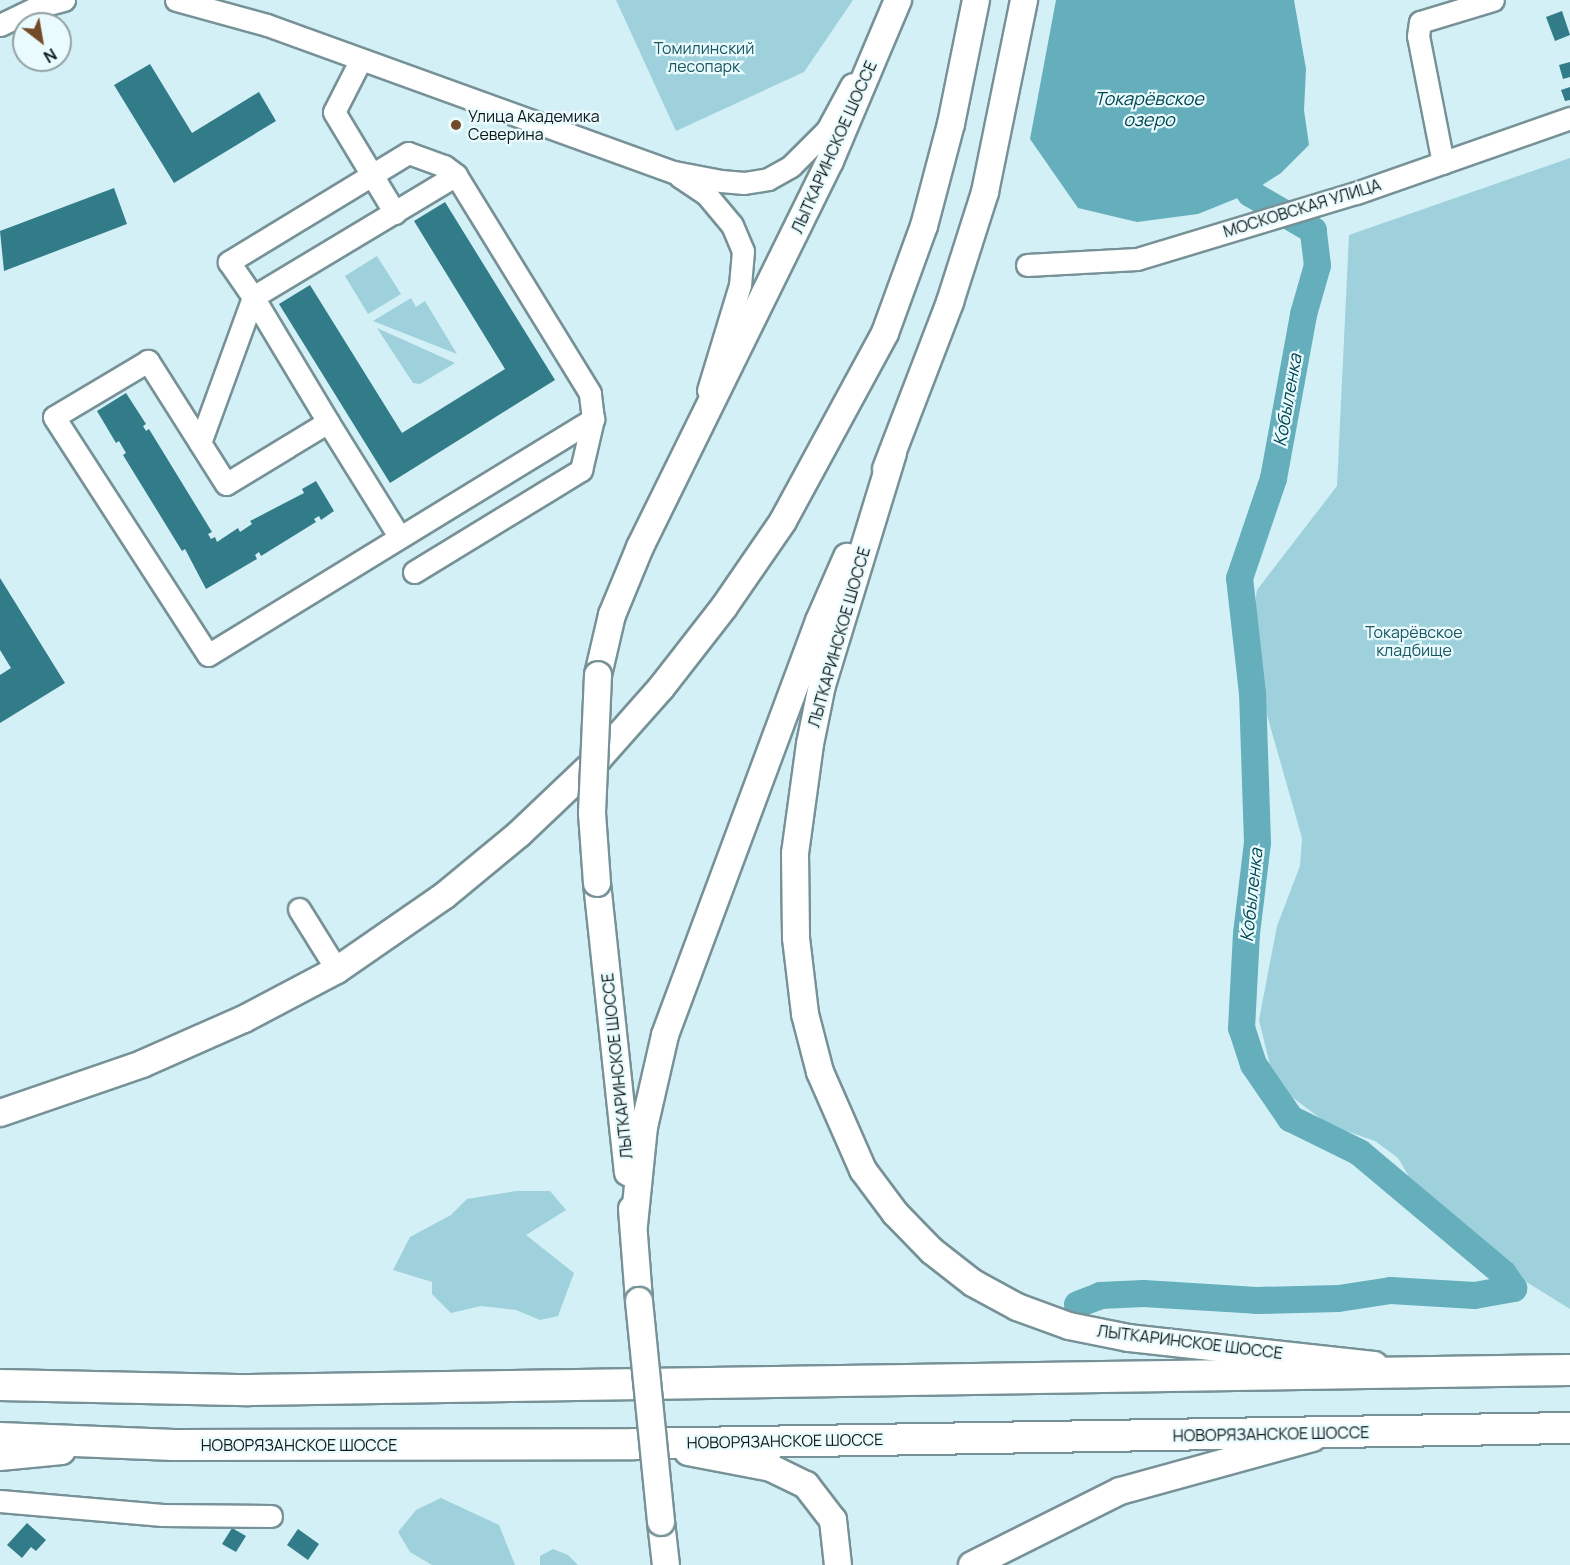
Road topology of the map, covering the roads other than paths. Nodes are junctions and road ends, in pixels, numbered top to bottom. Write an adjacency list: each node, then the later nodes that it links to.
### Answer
1 (64, 0): 7 (street)
2 (176, 0): 9 (street)
3 (896, 0): 12 (street); 20 (main road, ЛЫТКАРИНСКОЕ ШОССЕ)
4 (976, 0): 26 (main road)
5 (1024, 0): 22 (main road, ЛЫТКАРИНСКОЕ ШОССЕ)
6 (1493, 0): 11 (street)
7 (36, 4): 8 (street)
8 (0, 25)
9 (360, 61): 12 (street); 13 (street)
10 (1570, 118): 11 (street, МОСКОВСКАЯ УЛИЦА)
11 (1443, 163): 16 (street, МОСКОВСКАЯ УЛИЦА)
12 (674, 172): 20 (street)
13 (372, 175): 14 (street); 15 (street); 17 (street)
14 (456, 176): 15 (street); 18 (street)
15 (395, 213): 17 (street)
16 (1027, 265)
17 (253, 297): 19 (street); 21 (street)
18 (593, 418): 23 (street); 24 (street)
19 (328, 422): 21 (street); 23 (street)
20 (696, 435): 28 (main road, ЛЫТКАРИНСКОЕ ШОССЕ, bridge)
21 (200, 443): 23 (street)
22 (893, 453): 28 (main road, ЛЫТКАРИНСКОЕ ШОССЕ); 30 (main road, ЛЫТКАРИНСКОЕ ШОССЕ)
23 (399, 536)
24 (414, 572)
25 (299, 909): 26 (street)
26 (337, 969): 27 (main road)
27 (0, 1113)
28 (634, 1225): 40 (main road, ЛЫТКАРИНСКОЕ ШОССЕ, bridge)
29 (1570, 1371): 30 (highway)
30 (1416, 1372): 31 (highway)
31 (0, 1385)
32 (1570, 1428): 33 (highway, НОВОРЯЗАНСКОЕ ШОССЕ)
33 (1327, 1433): 35 (highway, НОВОРЯЗАНСКОЕ ШОССЕ); 42 (main road)
34 (0, 1438): 36 (highway)
35 (634, 1444): 36 (highway, НОВОРЯЗАНСКОЕ ШОССЕ); 41 (main road)
36 (174, 1445): 37 (main road, НОВОРЯЗАНСКОЕ ШОССЕ)
37 (0, 1456)
38 (0, 1501): 39 (street)
39 (271, 1516)
40 (666, 1565)
41 (838, 1565)
42 (972, 1565)

